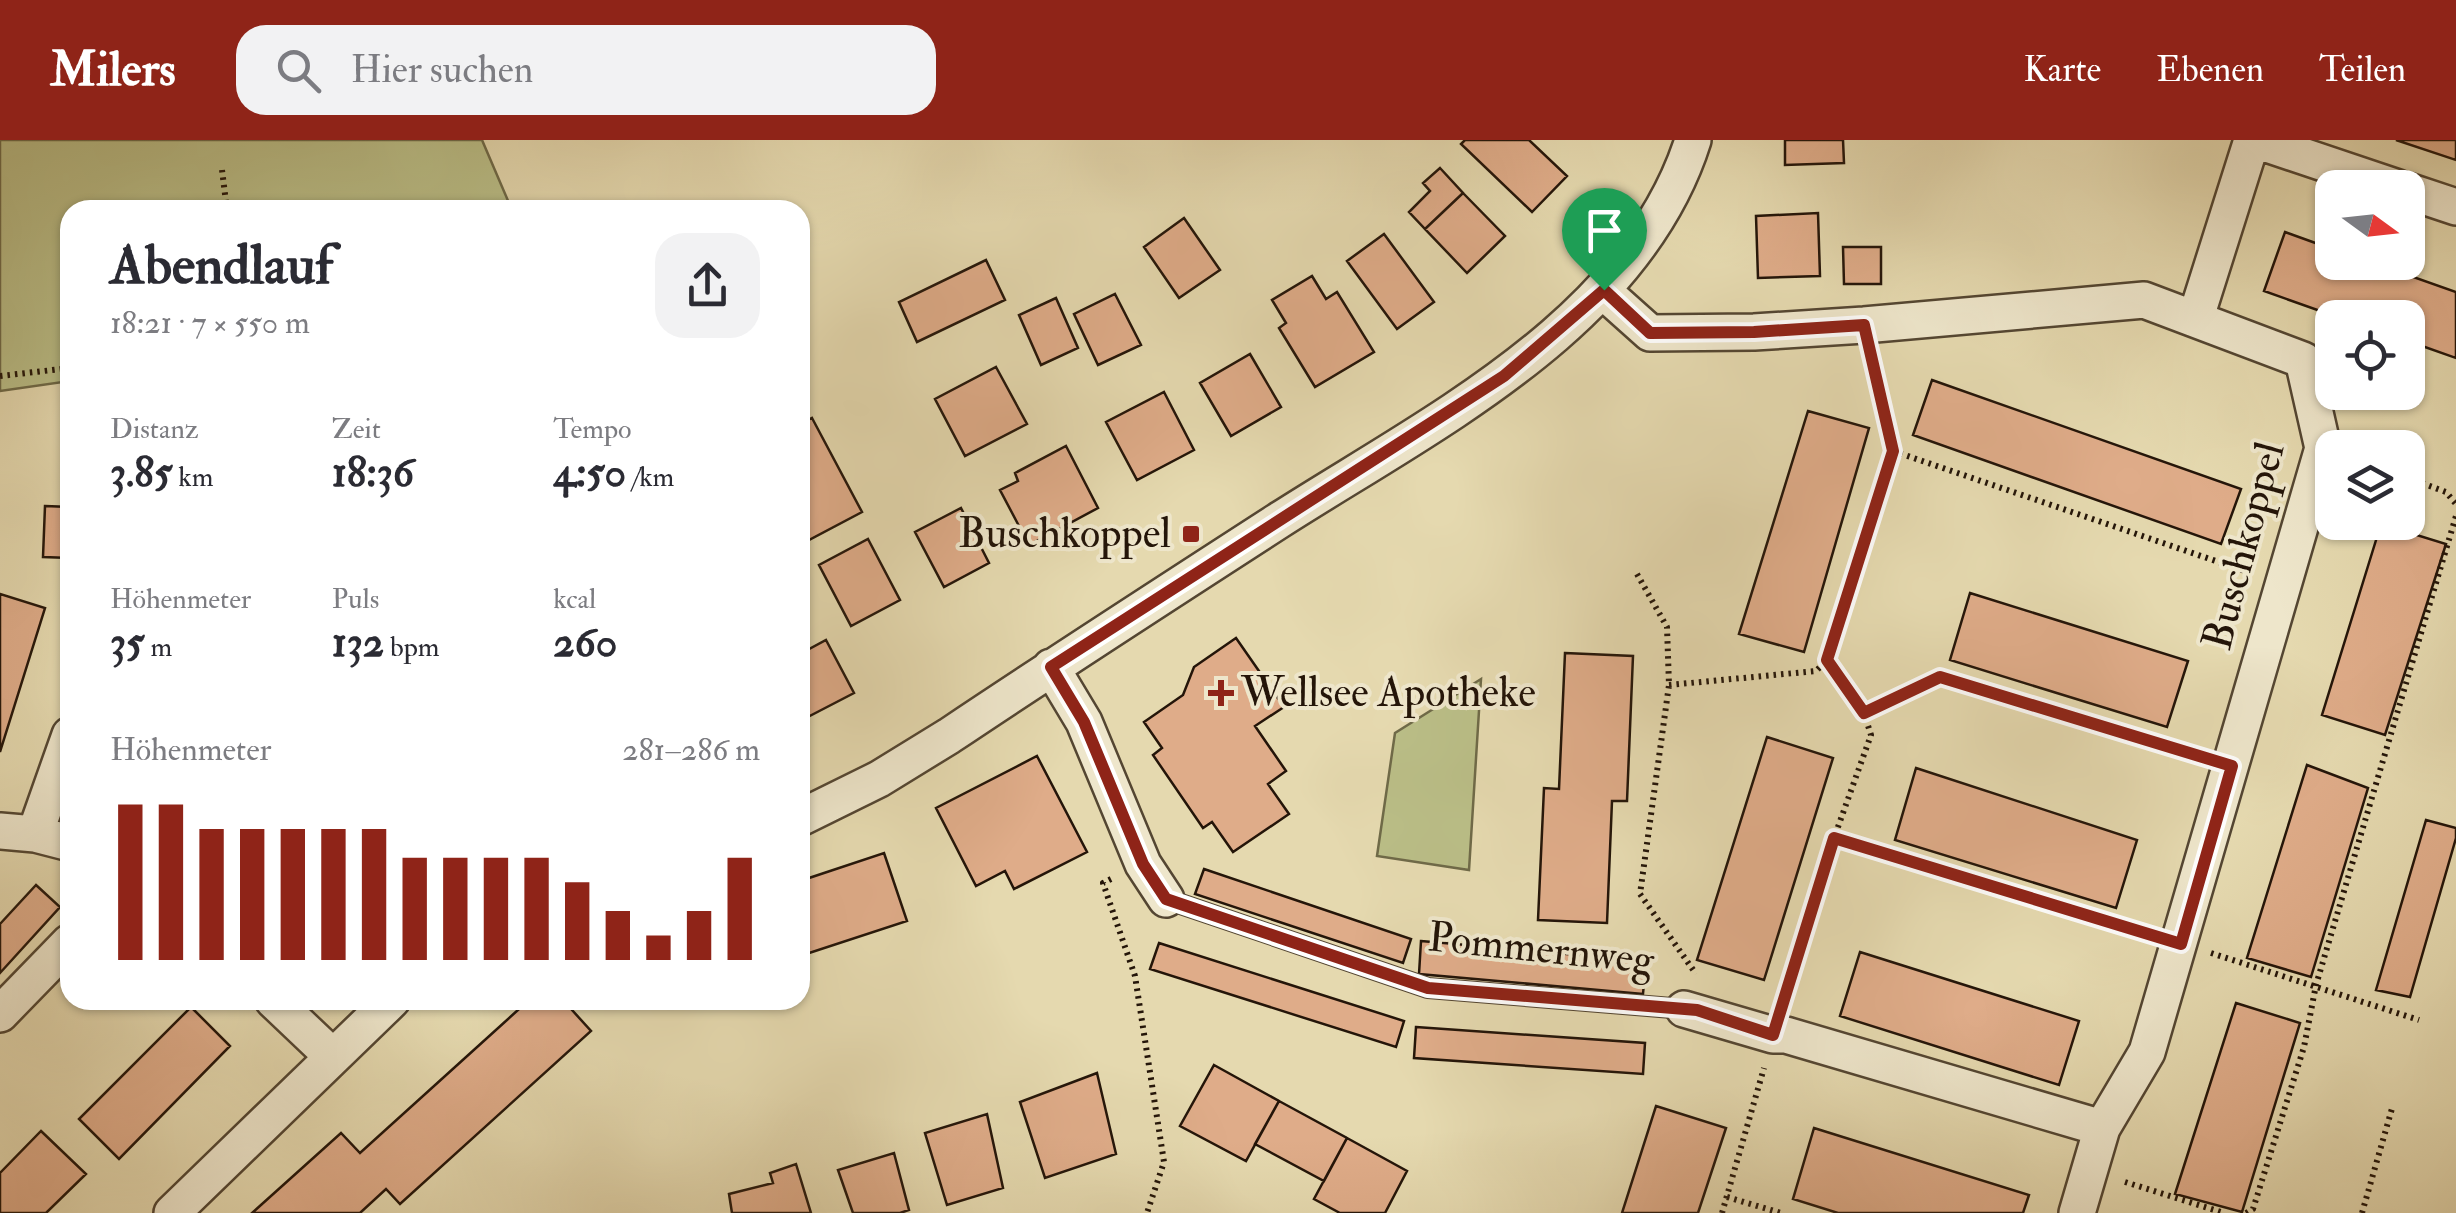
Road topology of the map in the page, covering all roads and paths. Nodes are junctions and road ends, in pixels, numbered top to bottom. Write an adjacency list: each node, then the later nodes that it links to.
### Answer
1 (1693, 140): 8 (street)
2 (2254, 140): 4 (street); 9 (street)
3 (222, 170): 6 (path)
4 (2344, 170)
5 (2425, 196): 7 (street)
6 (225, 200)
7 (2456, 206)
8 (1604, 290): 10 (street, Buschkoppel); 20 (street)
9 (2196, 318): 10 (street, Buschkoppel); 18 (street, Buschkoppel)
10 (1864, 325): 13 (path)
11 (60, 369): 12 (path)
12 (0, 376)
13 (1893, 451): 18 (path); 19 (path)
14 (2425, 484): 15 (path)
15 (2456, 504)
16 (2456, 516): 34 (path)
17 (1637, 574): 21 (path)
18 (2283, 584): 24 (street, Buschkoppel)
19 (1827, 660): 21 (path); 22 (path)
20 (1051, 667): 25 (street); 30 (street, Pommernweg)
21 (1669, 685): 35 (path)
22 (1864, 713): 24 (path); 28 (path)
23 (60, 763): 27 (street)
24 (2232, 766): 32 (street, Buschkoppel)
25 (810, 808)
26 (0, 831): 27 (street)
27 (35, 834): 29 (street)
28 (1834, 838): 32 (path); 40 (path)
29 (60, 840)
30 (1143, 864): 31 (street, Pommernweg); 47 (path)
31 (1166, 899): 35 (lane, Pommernweg)
32 (2181, 944): 34 (path); 43 (street, Buschkoppel)
33 (60, 952): 38 (street)
34 (2316, 985): 39 (path); 52 (path)
35 (1684, 1009): 40 (street, Pommernweg)
36 (283, 1010): 41 (street)
37 (382, 1010): 41 (street)
38 (0, 1014)
39 (2419, 1020)
40 (1773, 1035): 43 (street, Pommernweg); 45 (path)
41 (333, 1058): 46 (street)
42 (2393, 1105): 53 (path)
43 (2102, 1128): 44 (street, Buschkoppel)
44 (2089, 1172): 50 (street, Buschkoppel); 51 (path)
45 (1727, 1196): 48 (path); 49 (path)
46 (172, 1213)
47 (1147, 1213)
48 (1722, 1213)
49 (1782, 1213)
50 (2077, 1213)
51 (2224, 1213)
52 (2246, 1213)
53 (2362, 1213)

